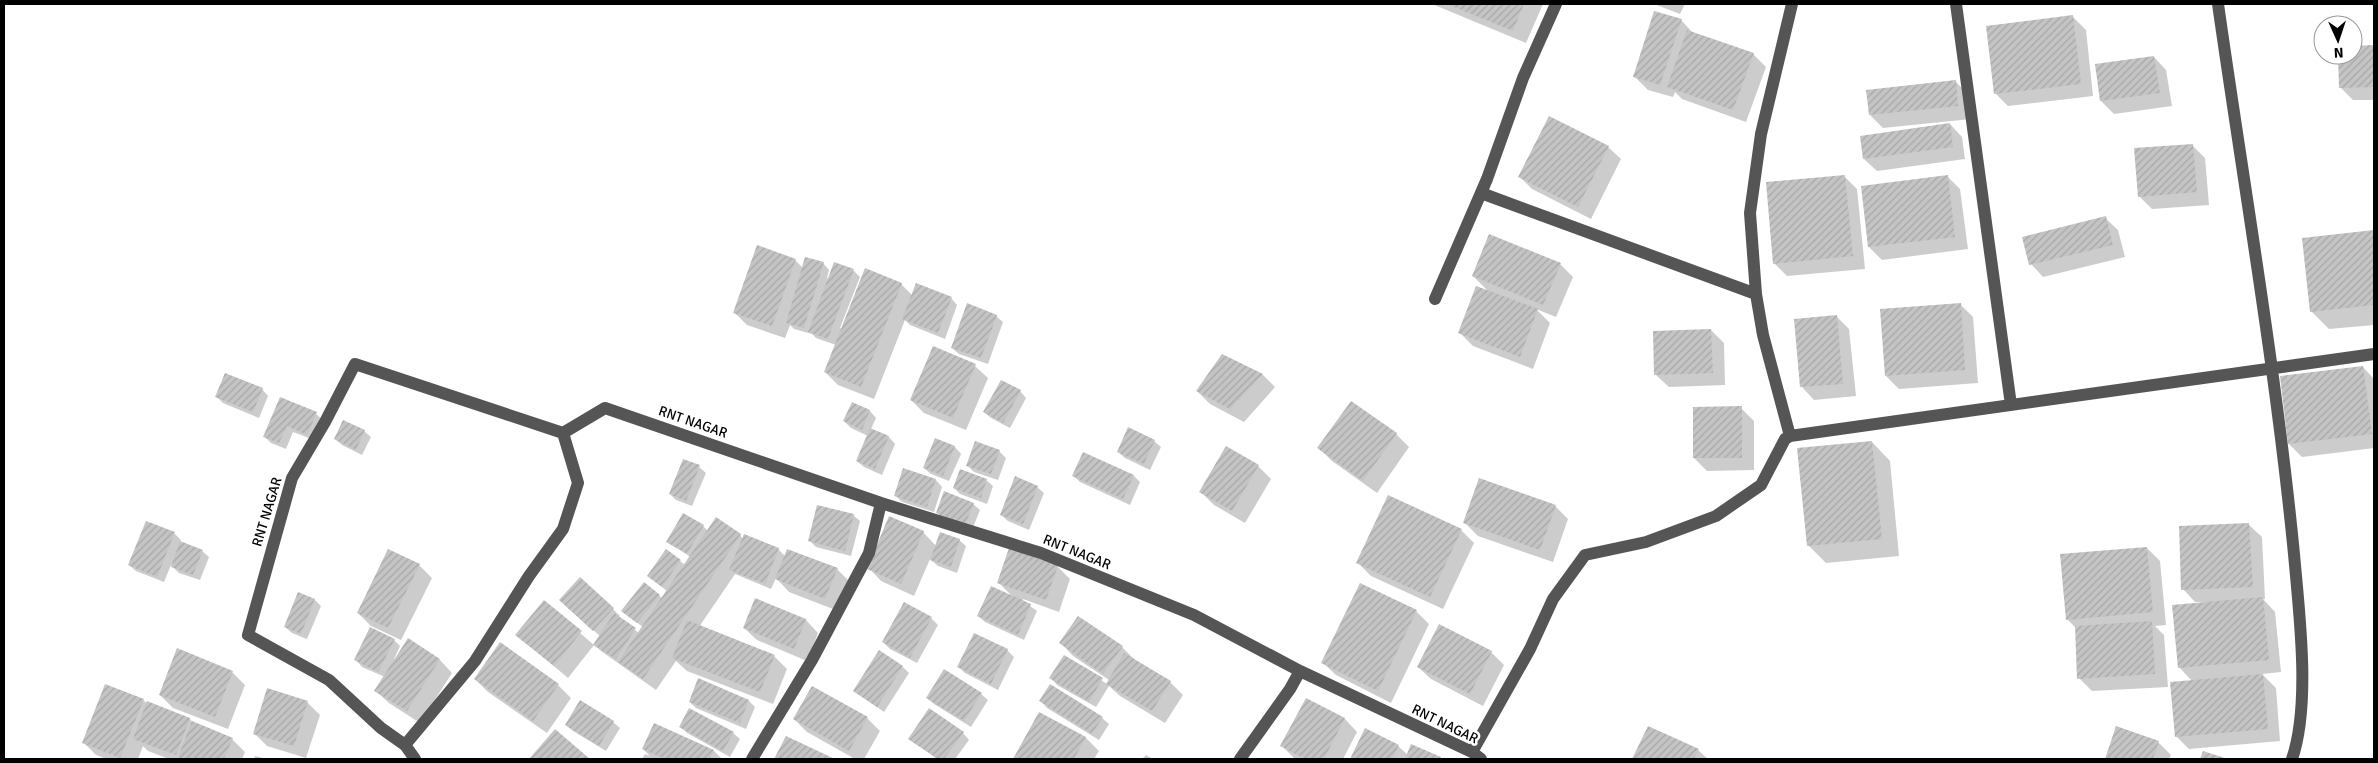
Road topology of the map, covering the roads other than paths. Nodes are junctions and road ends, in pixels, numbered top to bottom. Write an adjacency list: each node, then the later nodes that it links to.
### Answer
1 (1556, 4): 5 (street)
2 (1792, 4): 6 (street)
3 (1956, 4): 10 (street)
4 (2218, 4): 9 (street)
5 (1481, 193): 6 (street); 7 (street)
6 (1756, 294): 12 (street)
7 (1434, 300)
8 (2374, 354): 9 (street)
9 (2270, 368): 10 (street); 20 (street)
10 (2011, 405): 12 (street)
11 (563, 433): 13 (street, RNT NAGAR); 15 (street); 15 (street, RNT NAGAR)
12 (1790, 436): 16 (street)
13 (881, 503): 14 (street, RNT NAGAR); 18 (street)
14 (1300, 671): 16 (street, RNT NAGAR); 19 (street)
15 (405, 745): 17 (street, RNT NAGAR)
16 (1477, 756)
17 (415, 759)
18 (752, 759)
19 (1240, 759)
20 (2292, 759)

